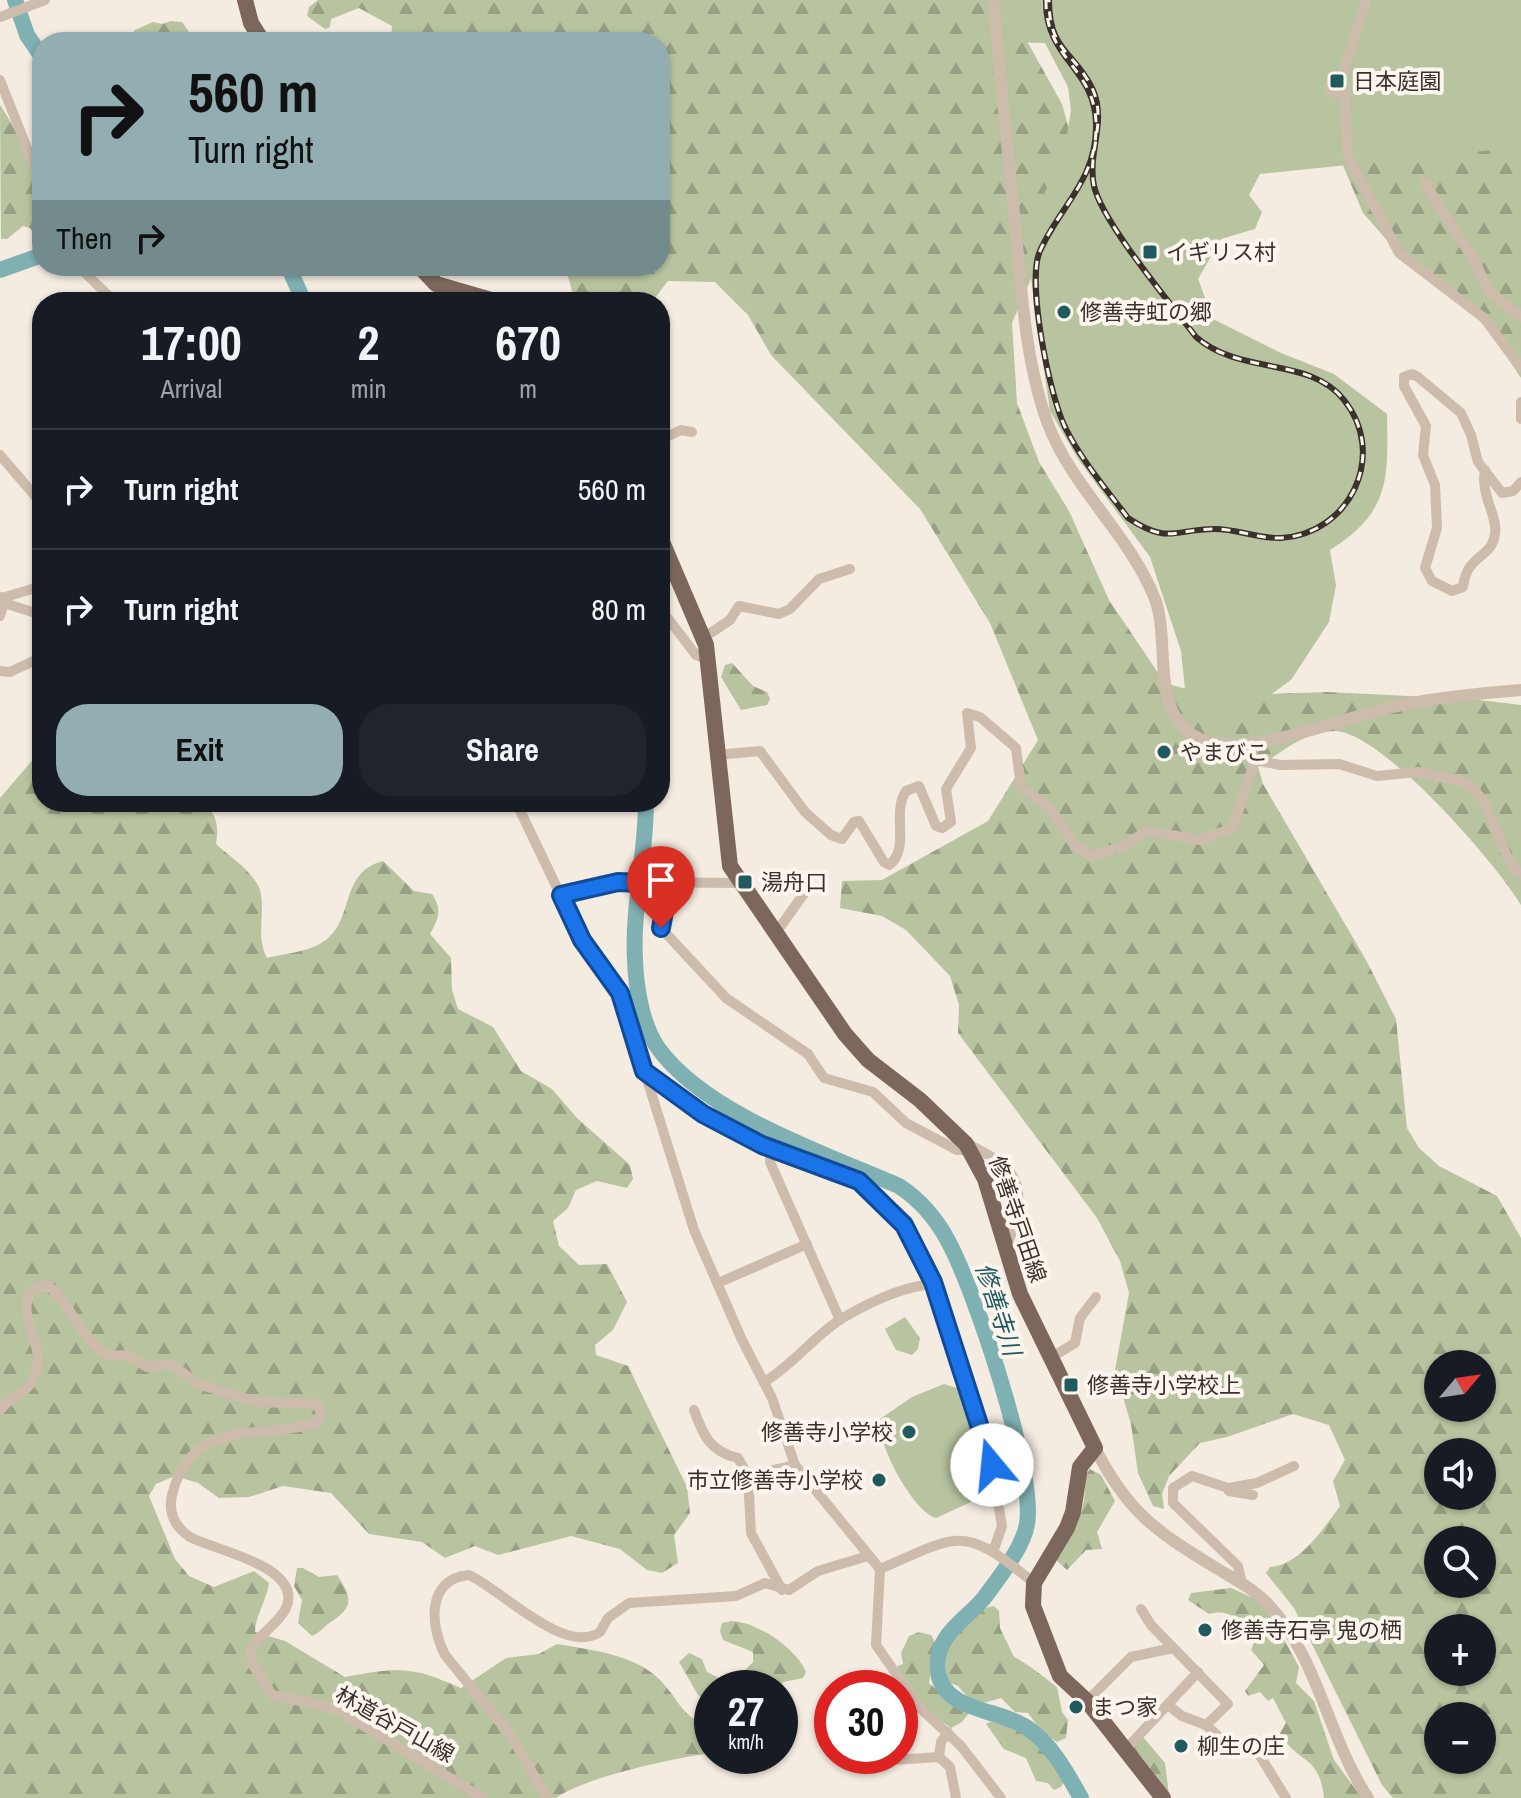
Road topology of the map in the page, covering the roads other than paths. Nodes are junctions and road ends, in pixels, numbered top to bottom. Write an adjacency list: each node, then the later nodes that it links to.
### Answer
1 (245, 0): 6 (main road)
2 (993, 0): 36 (street)
3 (1366, 0): 15 (street)
4 (41, 2): 5 (street)
5 (4, 15)
6 (257, 32)
7 (0, 80): 8 (street)
8 (32, 161)
9 (1425, 183): 14 (street)
10 (88, 276): 12 (street)
11 (428, 276): 13 (main road)
12 (105, 292)
13 (464, 292)
14 (1521, 317)
15 (1521, 368)
16 (1521, 402): 17 (street)
17 (1521, 419)
18 (692, 432): 19 (street)
19 (670, 435)
20 (2, 462): 23 (street)
21 (1485, 470): 21 (street); 22 (street)
22 (1521, 482)
23 (32, 490)
24 (670, 560): 31 (main road, 修善寺戸田線)
25 (850, 569): 31 (street)
26 (32, 589): 27 (street)
27 (2, 599): 28 (street); 29 (street)
28 (32, 611)
29 (0, 616)
30 (670, 621): 32 (street)
31 (703, 638): 32 (main road, 修善寺戸田線)
32 (707, 659): 37 (main road, 修善寺戸田線)
33 (32, 662): 34 (street)
34 (0, 671)
35 (1521, 690): 36 (street)
36 (1249, 746): 38 (street)
37 (716, 755): 38 (street); 41 (main road, 修善寺戸田線)
38 (1255, 760): 40 (street)
39 (521, 812): 44 (street)
40 (1521, 874)
41 (739, 883): 42 (street); 45 (main road, 修善寺戸田線)
42 (664, 884): 44 (street); 47 (street)
43 (808, 888): 45 (street)
44 (561, 895): 46 (street)
45 (775, 934): 47 (main road, 修善寺戸田線)
46 (644, 1071): 48 (street); 51 (street)
47 (967, 1146): 50 (main road, 修善寺戸田線); 50 (street)
48 (771, 1148): 49 (street); 52 (street)
49 (807, 1244): 51 (street); 54 (street)
50 (1004, 1250): 55 (main road, 修善寺戸田線)
51 (718, 1283): 56 (street)
52 (934, 1284): 54 (street); 65 (street)
53 (1096, 1297): 55 (street)
54 (840, 1320): 56 (street)
55 (1052, 1357): 59 (main road, 修善寺戸田線)
56 (764, 1382): 60 (street)
57 (0, 1410): 83 (street, 林道谷戸山線)
58 (694, 1410): 62 (street)
59 (1095, 1448): 68 (main road); 69 (street)
60 (795, 1465): 62 (street); 66 (street)
61 (1294, 1466): 63 (street)
62 (748, 1476): 70 (street)
63 (1224, 1488): 64 (street); 69 (street)
64 (1253, 1495)
65 (995, 1553): 67 (street); 68 (street)
66 (868, 1556): 67 (street); 70 (street)
67 (880, 1569): 73 (street)
68 (1031, 1580): 75 (main road)
69 (1242, 1584): 89 (street)
70 (782, 1590): 84 (street)
71 (1141, 1609): 72 (street)
72 (1173, 1648): 74 (street); 75 (street)
73 (890, 1670)
74 (1198, 1672): 76 (street); 78 (street)
75 (1087, 1701): 80 (main road)
76 (1169, 1706): 78 (street); 80 (street)
77 (918, 1707): 79 (street)
78 (1206, 1725): 88 (street)
79 (948, 1732): 82 (street); 86 (street)
80 (1126, 1749): 87 (main road)
81 (918, 1757): 82 (street)
82 (939, 1757): 85 (street)
83 (483, 1798)
84 (547, 1798)
85 (956, 1798)
86 (1001, 1798)
87 (1163, 1798)
88 (1286, 1798)
89 (1368, 1798)

